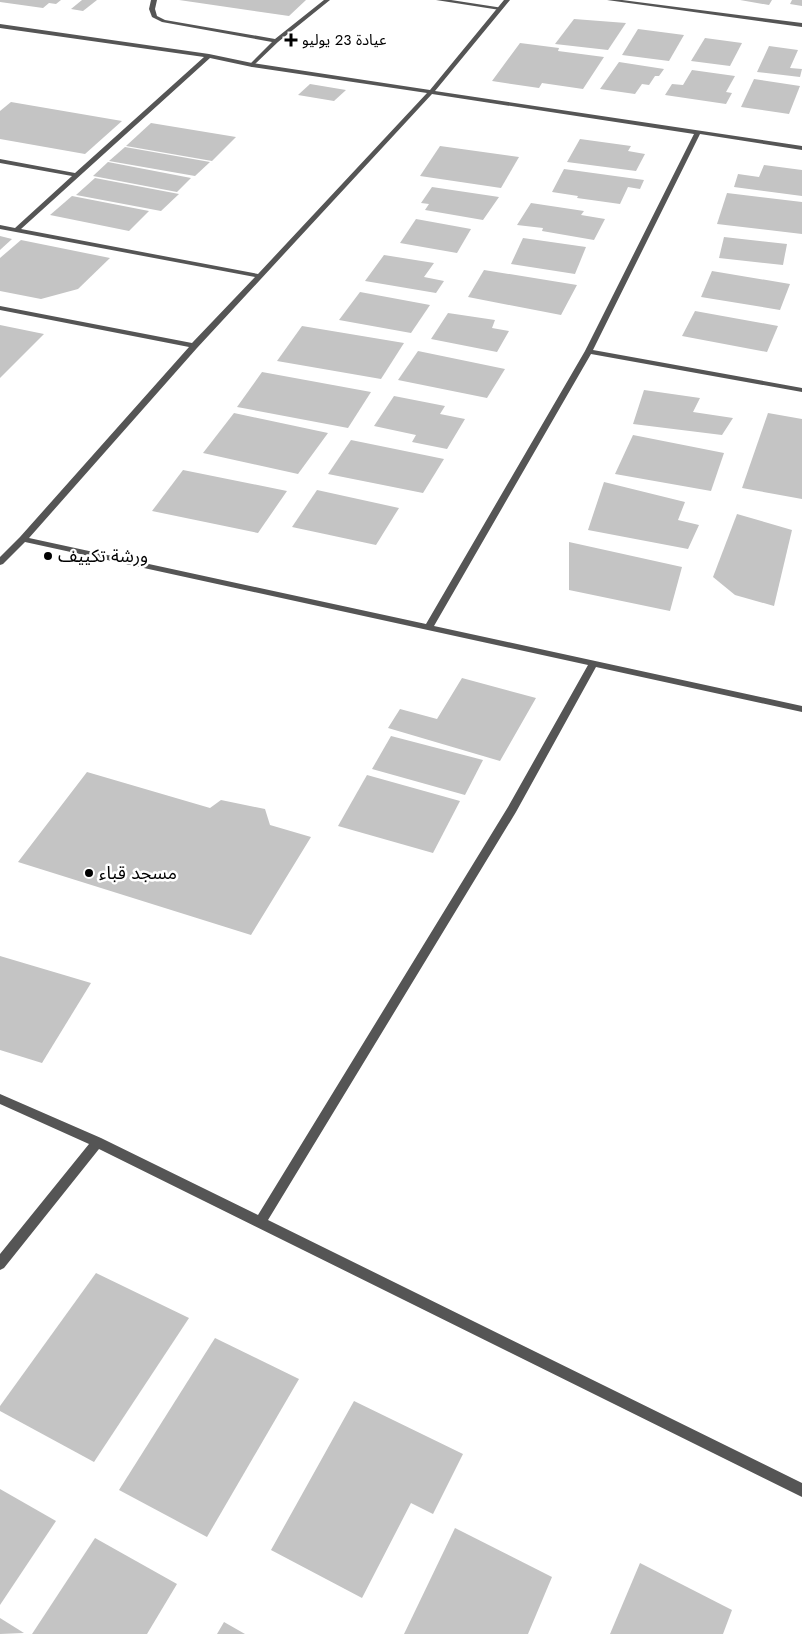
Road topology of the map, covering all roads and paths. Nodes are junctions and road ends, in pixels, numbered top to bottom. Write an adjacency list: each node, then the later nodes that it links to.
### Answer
1 (154, 0): 9 (street)
2 (327, 0): 9 (street)
3 (439, 0): 6 (street)
4 (507, 0): 6 (street)
5 (610, 0): 7 (street)
6 (500, 8): 12 (street)
7 (802, 25)
8 (0, 26): 10 (street)
9 (276, 41): 11 (street)
10 (209, 56): 11 (street); 16 (street)
11 (252, 65): 12 (street)
12 (431, 92): 13 (street); 19 (street)
13 (698, 132): 14 (street); 22 (street)
14 (802, 148)
15 (0, 161): 16 (street)
16 (75, 175): 18 (street)
17 (0, 227): 18 (street)
18 (16, 230): 19 (street)
19 (260, 276): 21 (street)
20 (0, 308): 21 (street)
21 (194, 346): 24 (street)
22 (589, 351): 23 (street); 26 (street)
23 (802, 390)
24 (23, 539): 25 (street); 26 (street)
25 (0, 562)
26 (428, 628): 27 (street)
27 (593, 664): 28 (street); 31 (street)
28 (802, 708)
29 (0, 1099): 30 (street)
30 (97, 1142): 31 (street); 32 (street)
31 (260, 1223): 33 (street)
32 (0, 1264)
33 (802, 1490)

